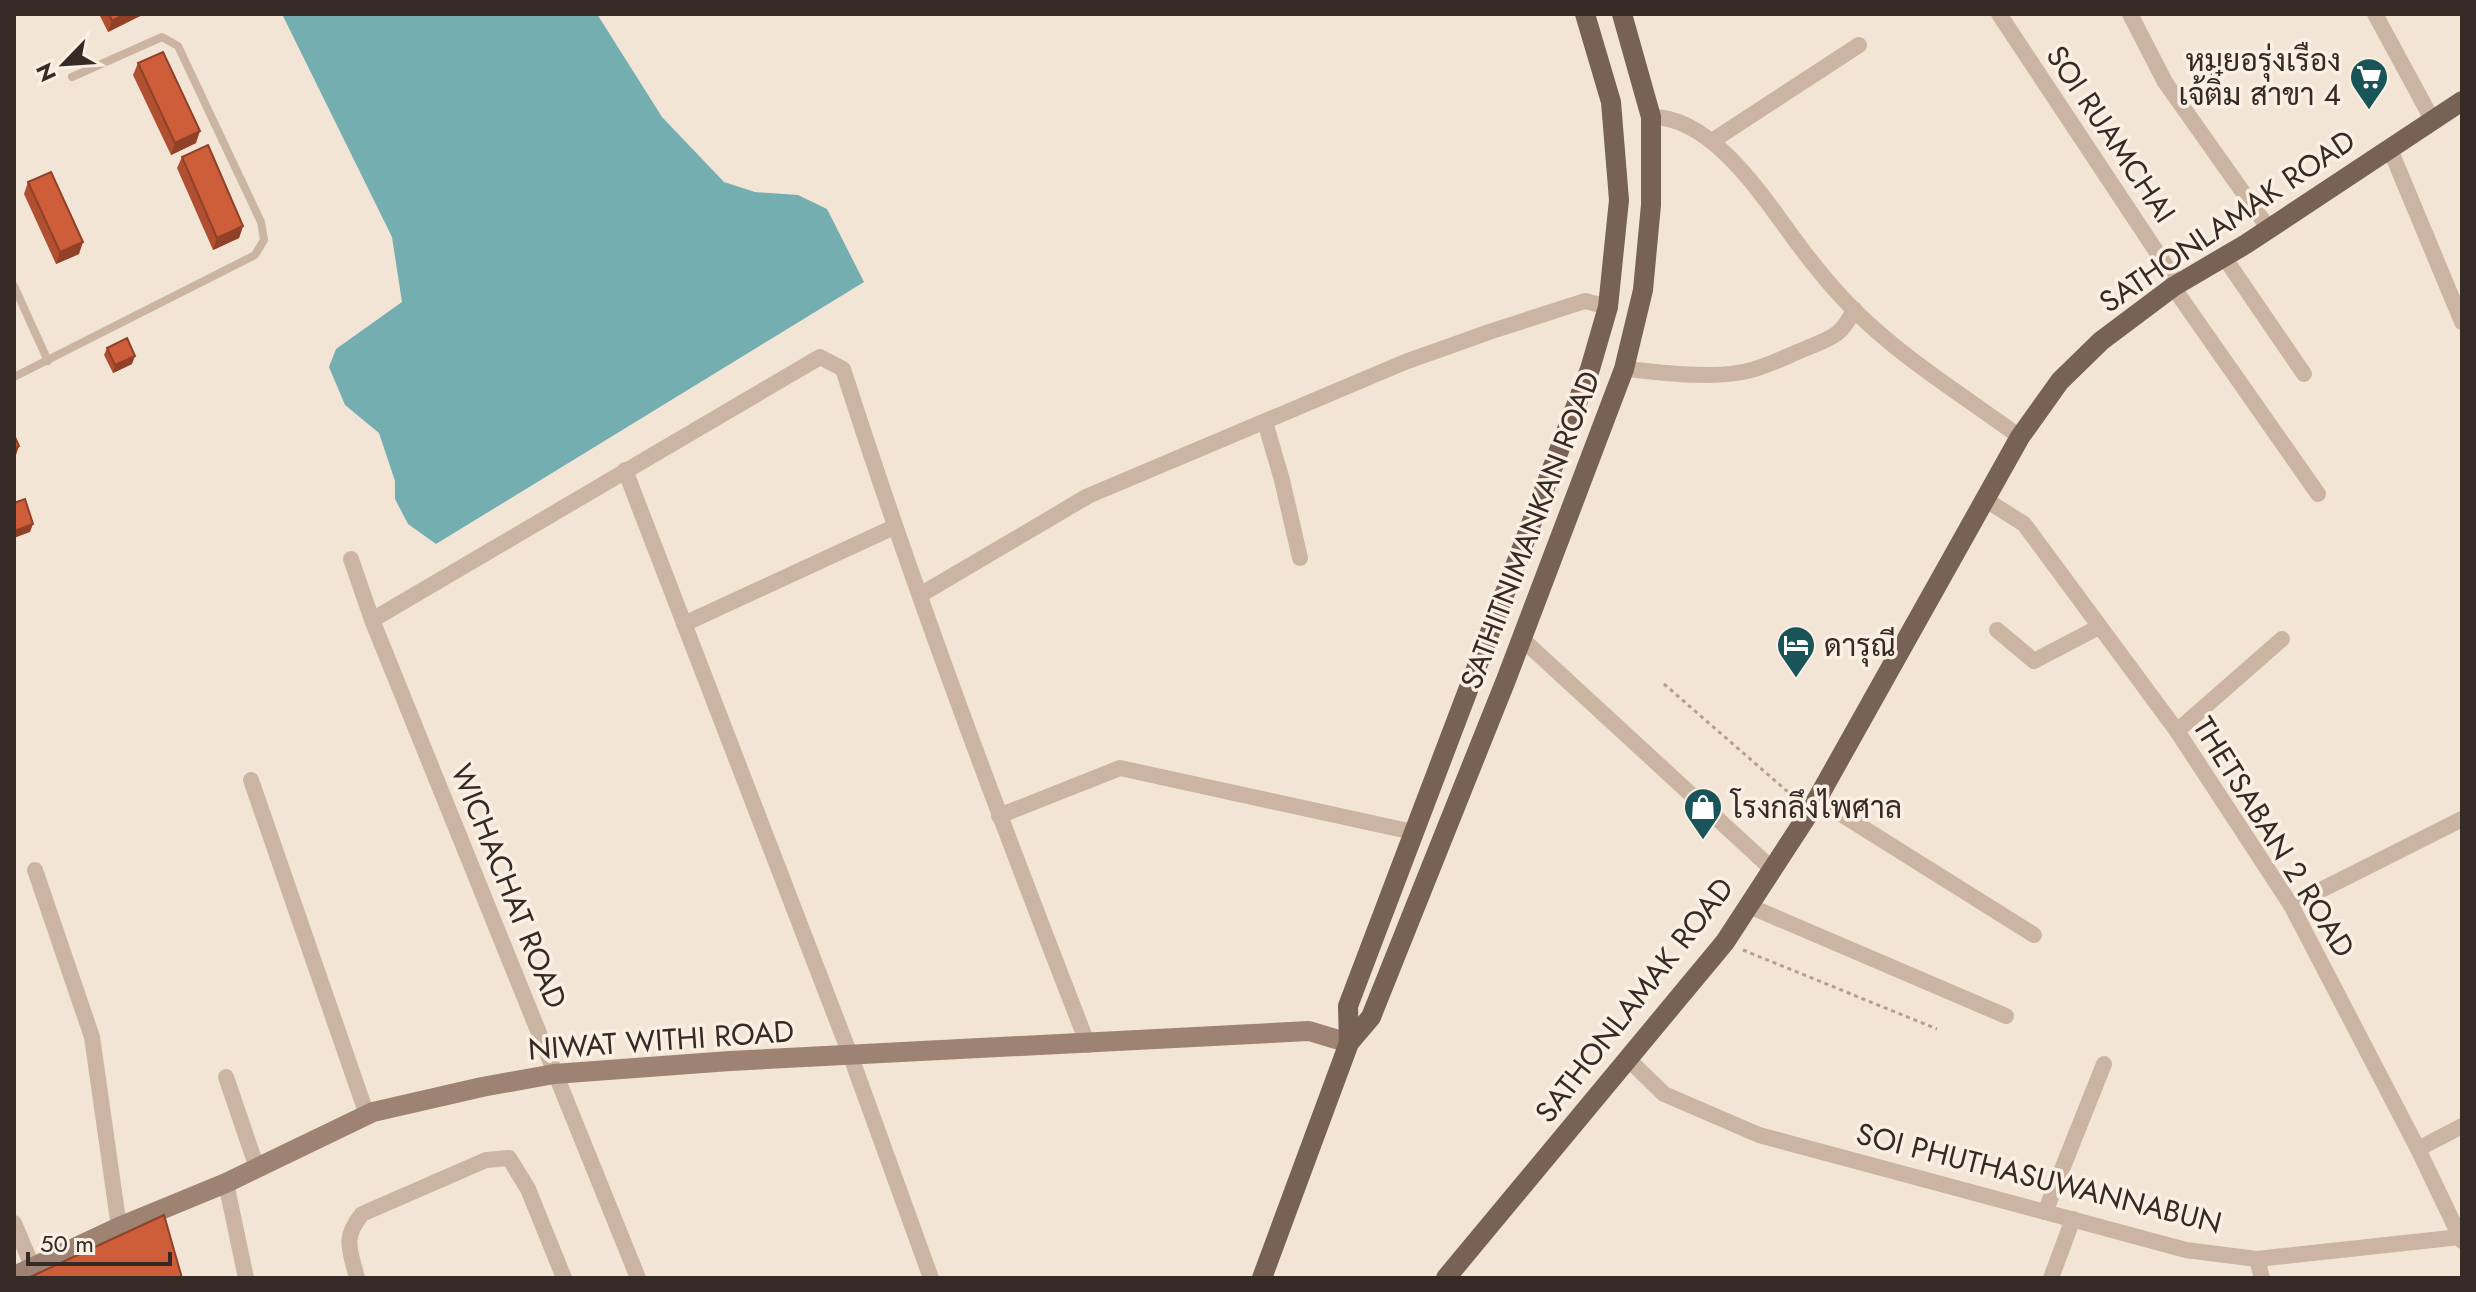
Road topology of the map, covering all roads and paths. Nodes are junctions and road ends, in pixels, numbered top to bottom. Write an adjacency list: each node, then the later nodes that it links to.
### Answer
1 (1585, 14): 17 (main road, SATHITNIMANKAN ROAD)
2 (1622, 14): 9 (main road, SATHITNIMANKAN ROAD)
3 (1999, 14): 16 (street, SOI RUAMCHAI)
4 (2130, 14): 13 (street)
5 (2375, 14): 10 (street)
6 (1859, 45): 11 (street)
7 (72, 77): 20 (lane)
8 (2462, 101): 10 (main road, SATHONLAMAK ROAD)
9 (1651, 117): 11 (street); 21 (main road, SATHITNIMANKAN ROAD)
10 (2433, 121): 12 (main road, SATHONLAMAK ROAD)
11 (1712, 141): 18 (street)
12 (2390, 149): 13 (main road, SATHONLAMAK ROAD); 19 (street)
13 (2269, 229): 14 (main road, SATHONLAMAK ROAD)
14 (2224, 257): 16 (main road, SATHONLAMAK ROAD); 22 (street)
15 (14, 286): 20 (lane)
16 (2175, 286): 25 (main road, SATHONLAMAK ROAD); 27 (street, SOI RUAMCHAI)
17 (1608, 307): 24 (street); 45 (main road, SATHITNIMANKAN ROAD)
18 (1854, 309): 21 (street); 25 (street)
19 (2462, 322)
20 (48, 361): 23 (lane)
21 (1624, 369): 37 (main road, SATHITNIMANKAN ROAD)
22 (2304, 374)
23 (14, 377)
24 (1265, 422): 30 (street); 32 (street)
25 (2020, 437): 28 (main road, SATHONLAMAK ROAD)
26 (625, 470): 29 (street); 33 (street); 34 (street)
27 (2318, 494)
28 (1986, 500): 35 (street, THETSABAN 2 ROAD); 42 (main road, SATHONLAMAK ROAD)
29 (894, 527): 32 (street); 34 (street)
30 (1300, 558)
31 (351, 559): 33 (street, WICHACHAT ROAD)
32 (920, 595): 43 (street)
33 (372, 620): 59 (street, WICHACHAT ROAD)
34 (684, 624): 56 (street)
35 (2099, 627): 36 (street); 40 (street, THETSABAN 2 ROAD)
36 (1997, 630)
37 (1522, 639): 46 (street); 54 (main road, SATHITNIMANKAN ROAD)
38 (2282, 639): 40 (street)
39 (1664, 684): 42 (path)
40 (2177, 731): 48 (street, THETSABAN 2 ROAD)
41 (251, 780): 61 (street)
42 (1814, 804): 46 (main road, SATHONLAMAK ROAD); 50 (street)
43 (999, 816): 45 (street); 55 (street)
44 (2462, 819): 48 (street)
45 (1413, 832): 54 (main road, SATHITNIMANKAN ROAD)
46 (1772, 869): 49 (main road, SATHONLAMAK ROAD)
47 (35, 870): 69 (street)
48 (2291, 905): 63 (street, THETSABAN 2 ROAD)
49 (1749, 906): 51 (main road, SATHONLAMAK ROAD); 52 (street)
50 (2034, 935)
51 (1725, 942): 53 (path); 57 (main road, SATHONLAMAK ROAD)
52 (2006, 1016)
53 (1937, 1029)
54 (1349, 1043): 55 (main road, NIWAT WITHI ROAD); 78 (main road, SATHITNIMANKAN ROAD)
55 (1088, 1045): 56 (main road, NIWAT WITHI ROAD)
56 (851, 1057): 59 (main road, NIWAT WITHI ROAD); 77 (street)
57 (1628, 1059): 66 (street, SOI PHUTHASUWANNABUN); 79 (main road, SATHONLAMAK ROAD)
58 (2104, 1064): 66 (street)
59 (554, 1074): 61 (main road, NIWAT WITHI ROAD); 76 (street, WICHACHAT ROAD)
60 (226, 1077): 64 (street)
61 (367, 1115): 64 (main road, NIWAT WITHI ROAD)
62 (2462, 1126): 63 (street)
63 (2418, 1149): 70 (street, THETSABAN 2 ROAD)
64 (257, 1168): 65 (main road, NIWAT WITHI ROAD)
65 (226, 1183): 69 (main road, NIWAT WITHI ROAD); 73 (street)
66 (2045, 1212): 67 (street, SOI PHUTHASUWANNABUN)
67 (2073, 1219): 71 (street, SOI PHUTHASUWANNABUN); 80 (street)
68 (14, 1223): 72 (street)
69 (119, 1227): 72 (main road, NIWAT WITHI ROAD)
70 (2461, 1239): 71 (street, SOI PHUTHASUWANNABUN)
71 (2257, 1259): 81 (street)
72 (23, 1272)
73 (246, 1278)
74 (357, 1278): 75 (street)
75 (564, 1278)
76 (638, 1278)
77 (931, 1278)
78 (1262, 1278)
79 (1446, 1278)
80 (2051, 1278)
81 (2262, 1278)

